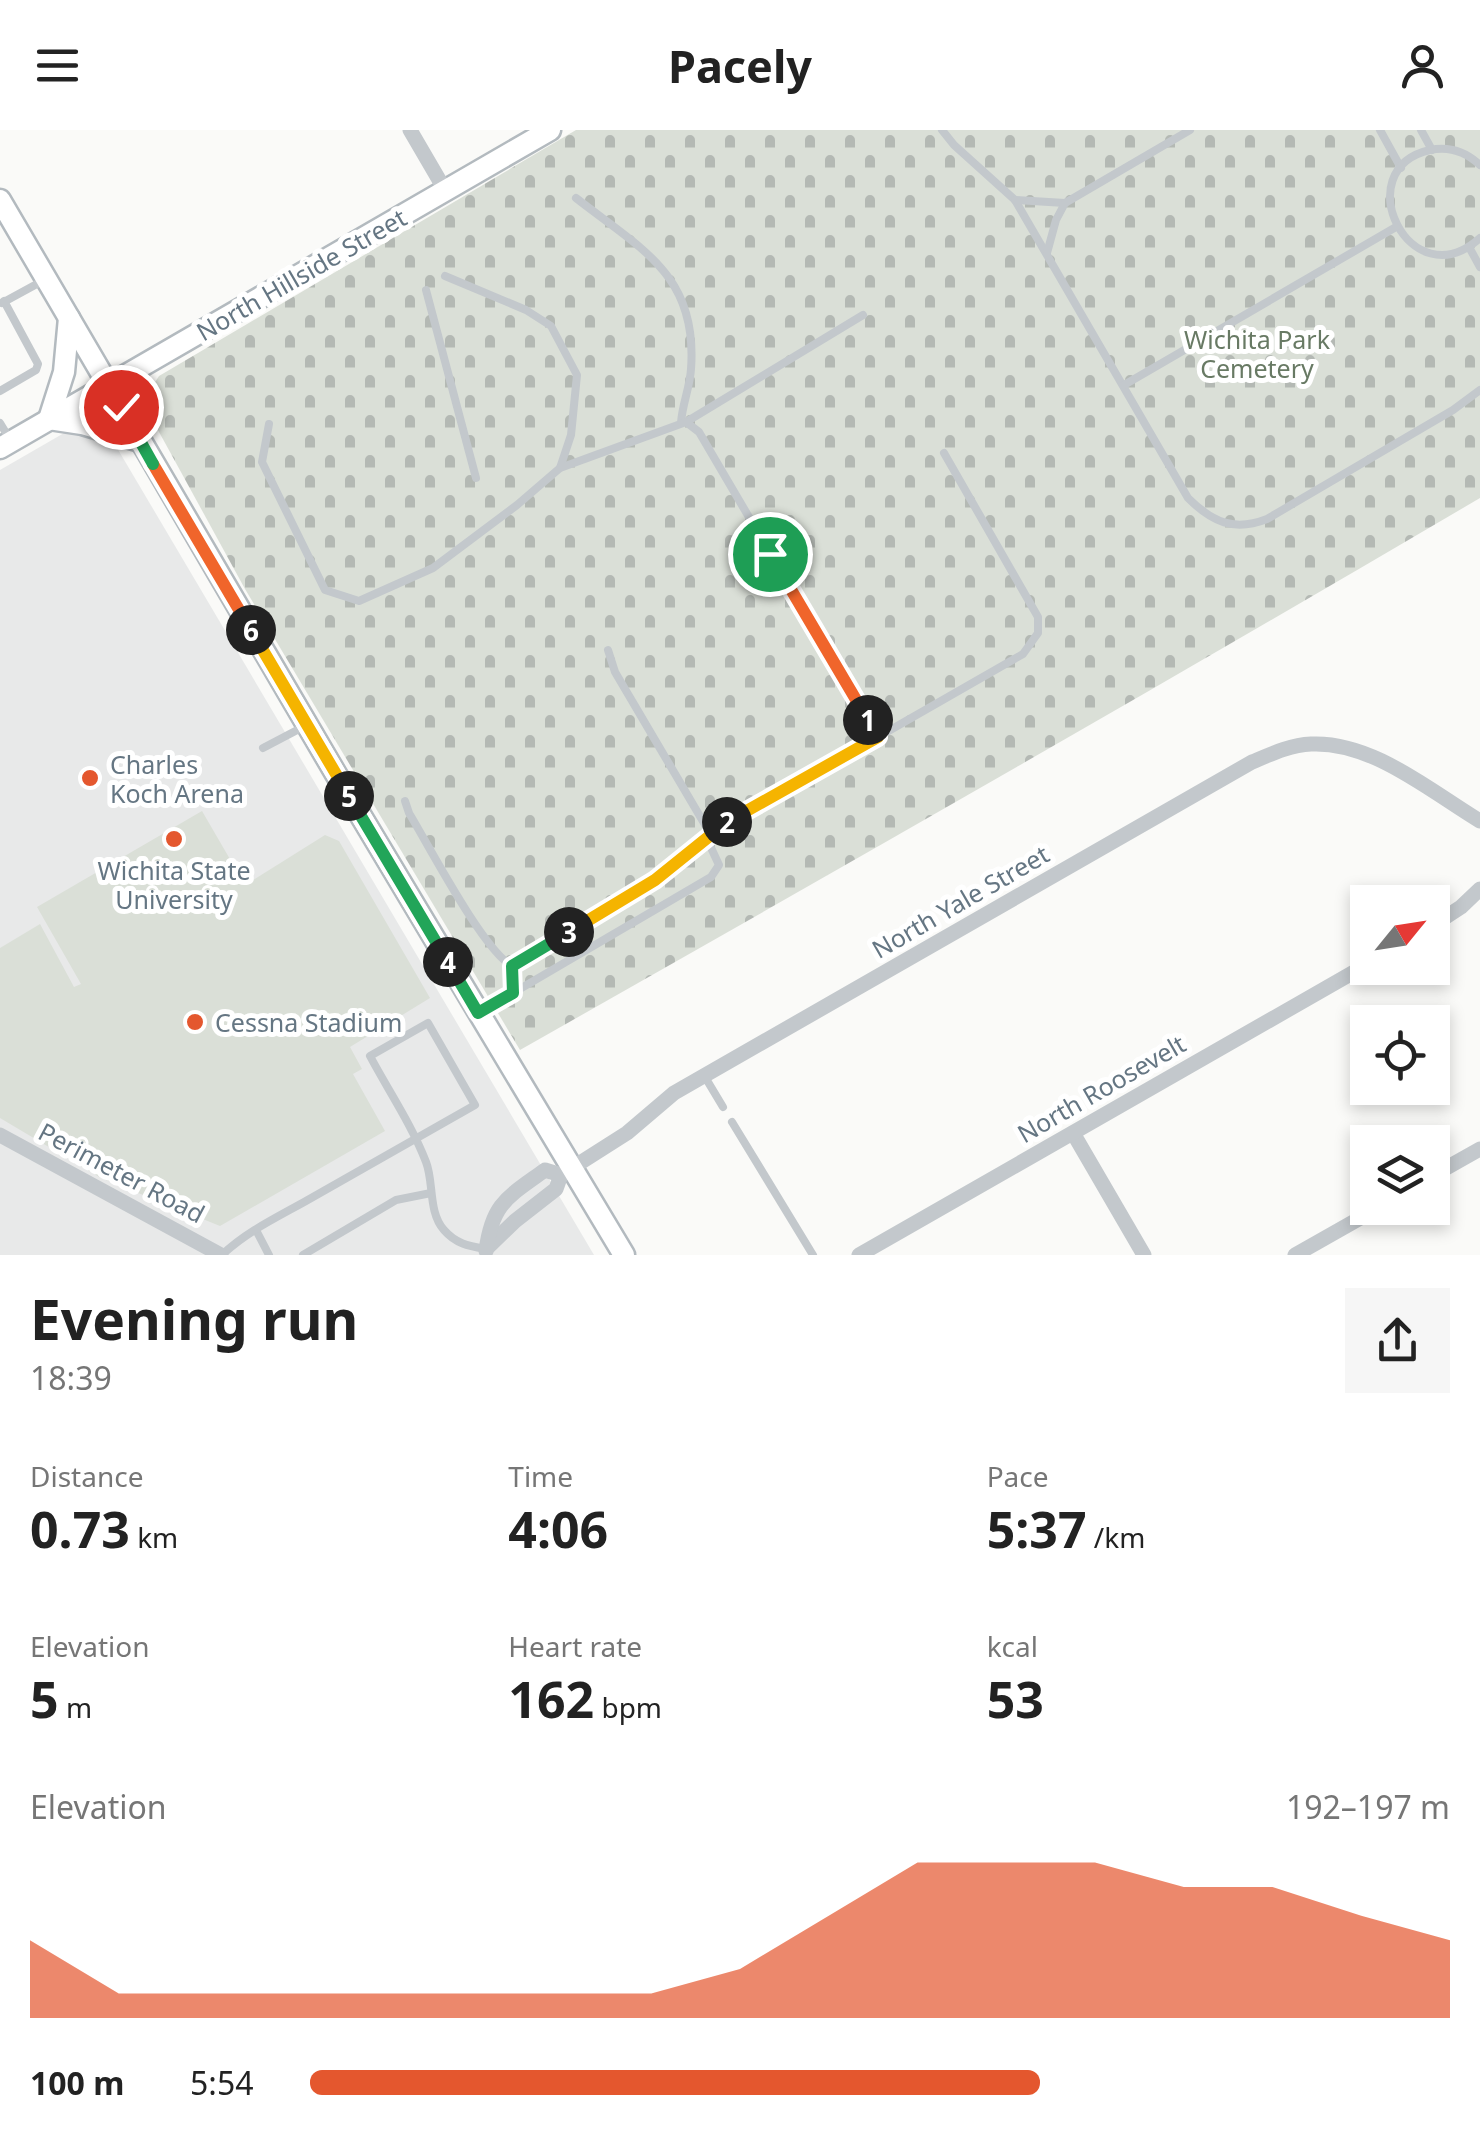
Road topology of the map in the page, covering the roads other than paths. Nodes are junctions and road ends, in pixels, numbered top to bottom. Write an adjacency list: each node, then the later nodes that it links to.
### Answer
1 (410, 130): 10 (street)
2 (550, 130): 10 (main road, North Hillside Street)
3 (942, 130): 13 (lane)
4 (1190, 130): 14 (lane)
5 (1380, 130): 9 (lane)
6 (1421, 130): 7 (lane)
7 (1432, 150): 8 (lane); 9 (lane)
8 (1480, 165)
9 (1402, 168): 15 (lane)
10 (445, 190): 26 (main road, North Hillside Street)
11 (576, 198): 31 (lane)
12 (0, 200): 21 (main road)
13 (1015, 200): 14 (lane); 18 (lane)
14 (1066, 203): 18 (lane)
15 (1396, 227): 17 (lane); 27 (lane)
16 (1480, 238): 17 (lane)
17 (1468, 247): 19 (lane)
18 (1046, 253): 27 (lane)
19 (1480, 267)
20 (444, 276): 36 (lane)
21 (46, 279): 23 (lane); 25 (main road)
22 (426, 290): 37 (lane)
23 (2, 302): 29 (lane)
24 (863, 315): 31 (lane)
25 (69, 317): 26 (main road); 30 (main road)
26 (108, 385): 30 (main road, North Hillside Street); 34 (main road)
27 (1124, 385): 28 (lane)
28 (1480, 390)
29 (0, 391)
30 (49, 420): 33 (main road, North Hillside Street); 34 (main road)
31 (683, 422): 36 (lane); 40 (lane)
32 (269, 424): 36 (lane)
33 (4, 438)
34 (140, 441): 39 (main road)
35 (944, 453): 40 (lane)
36 (560, 468)
37 (476, 478)
38 (608, 650): 44 (lane)
39 (307, 724): 41 (lane); 50 (main road)
40 (878, 737): 44 (lane)
41 (263, 748)
42 (405, 801): 47 (lane)
43 (1480, 821): 51 (street, North Yale Street)
44 (709, 837): 47 (lane); 49 (lane)
45 (1480, 889): 46 (street)
46 (1450, 915)
47 (512, 966): 49 (lane)
48 (1350, 974): 54 (street, North Roosevelt)
49 (513, 993): 50 (lane)
50 (478, 1013): 59 (main road)
51 (704, 1076): 52 (lane); 59 (street, North Yale Street)
52 (723, 1108)
53 (732, 1122): 68 (lane)
54 (1072, 1133): 69 (street, North Roosevelt); 70 (street)
55 (0, 1135): 64 (street, Perimeter Road)
56 (415, 1139): 56 (lane); 60 (lane); 62 (lane)
57 (1480, 1149): 58 (street)
58 (1450, 1166)
59 (567, 1172): 63 (street, North Yale Street); 67 (main road)
60 (431, 1194): 63 (lane); 66 (lane)
61 (1350, 1224): 71 (street)
62 (256, 1230): 64 (lane); 65 (lane)
63 (485, 1252)
64 (221, 1255)
65 (269, 1255)
66 (303, 1255)
67 (624, 1255)
68 (813, 1255)
69 (859, 1255)
70 (1144, 1255)
71 (1296, 1255)

